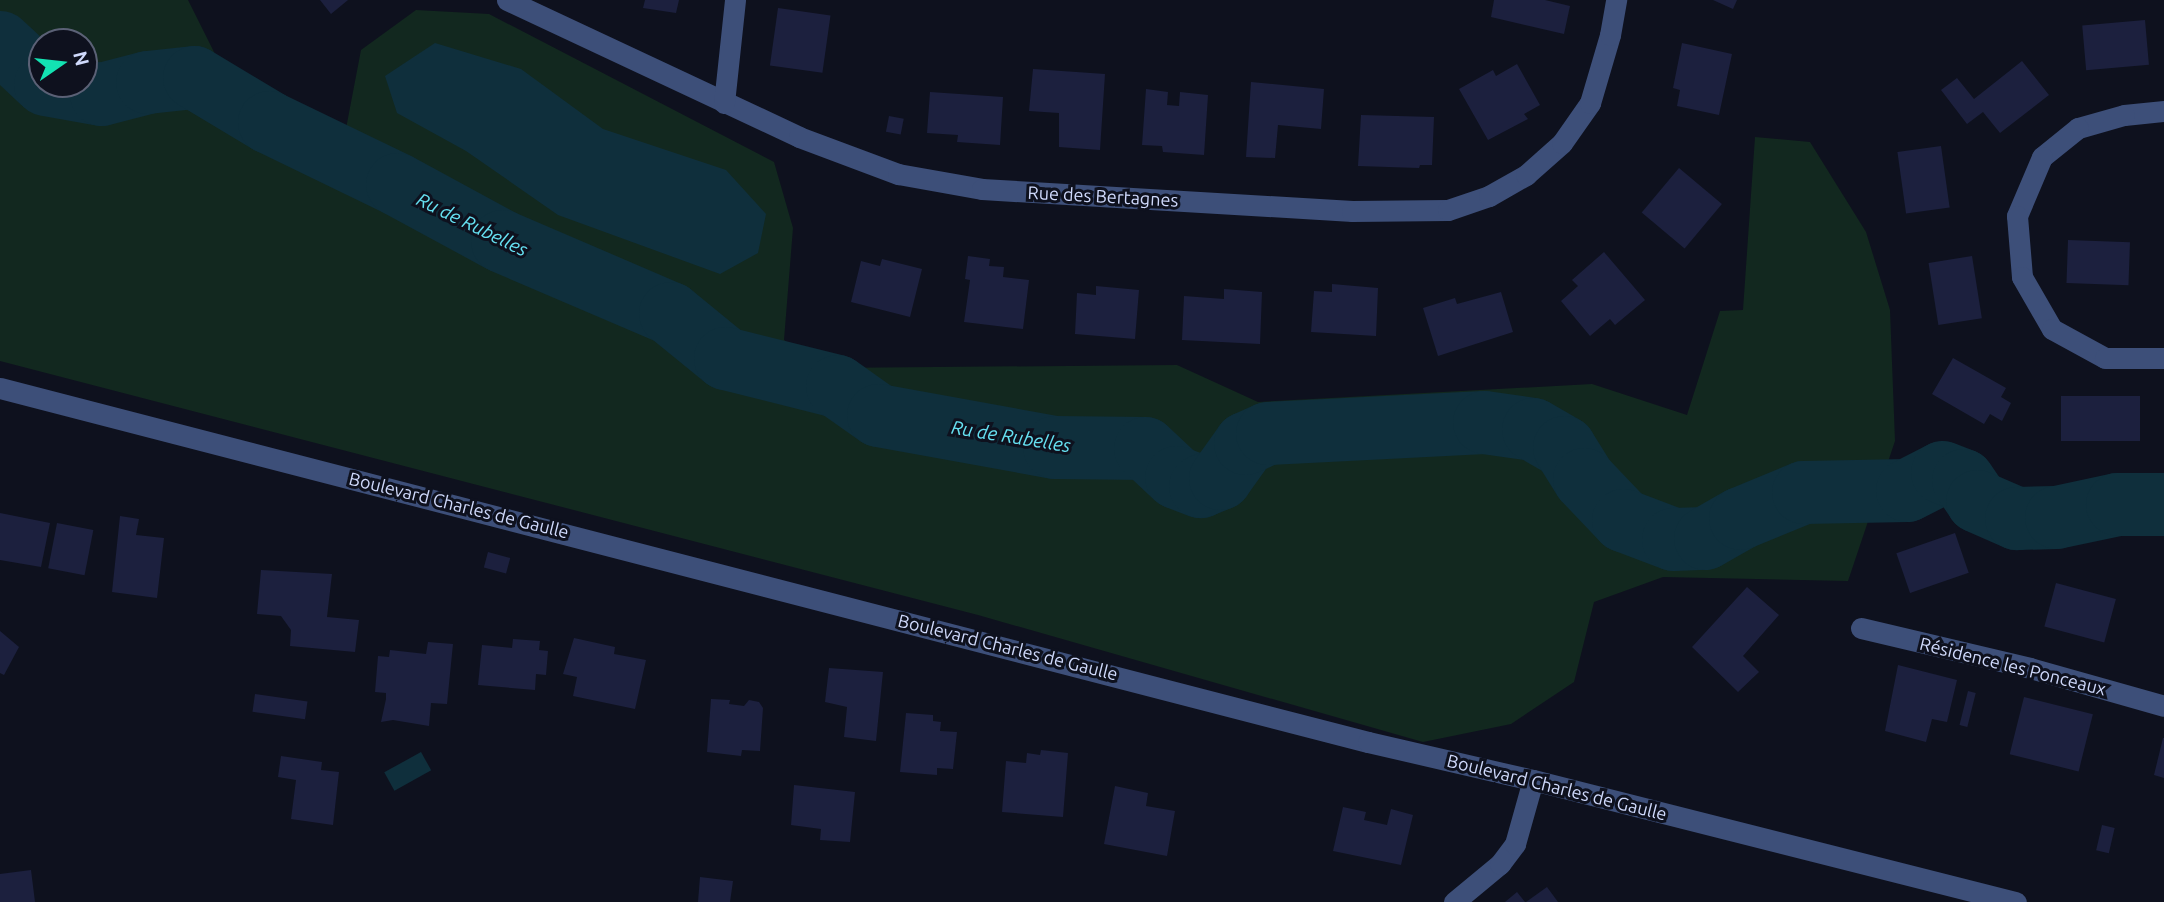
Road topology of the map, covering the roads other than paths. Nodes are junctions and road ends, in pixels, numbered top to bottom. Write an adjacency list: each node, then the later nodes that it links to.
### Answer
1 (507, 0): 4 (street, Rue des Bertagnes)
2 (735, 0): 4 (street)
3 (1616, 0): 4 (street, Rue des Bertagnes)
4 (724, 103)
5 (2164, 111): 6 (street)
6 (2164, 358)
7 (0, 388): 10 (street, Boulevard Charles de Gaulle)
8 (1861, 628): 9 (street, Résidence les Ponceaux)
9 (2164, 706)
10 (1533, 780): 11 (street); 12 (street, Boulevard Charles de Gaulle)
11 (1454, 902)
12 (2016, 902)

